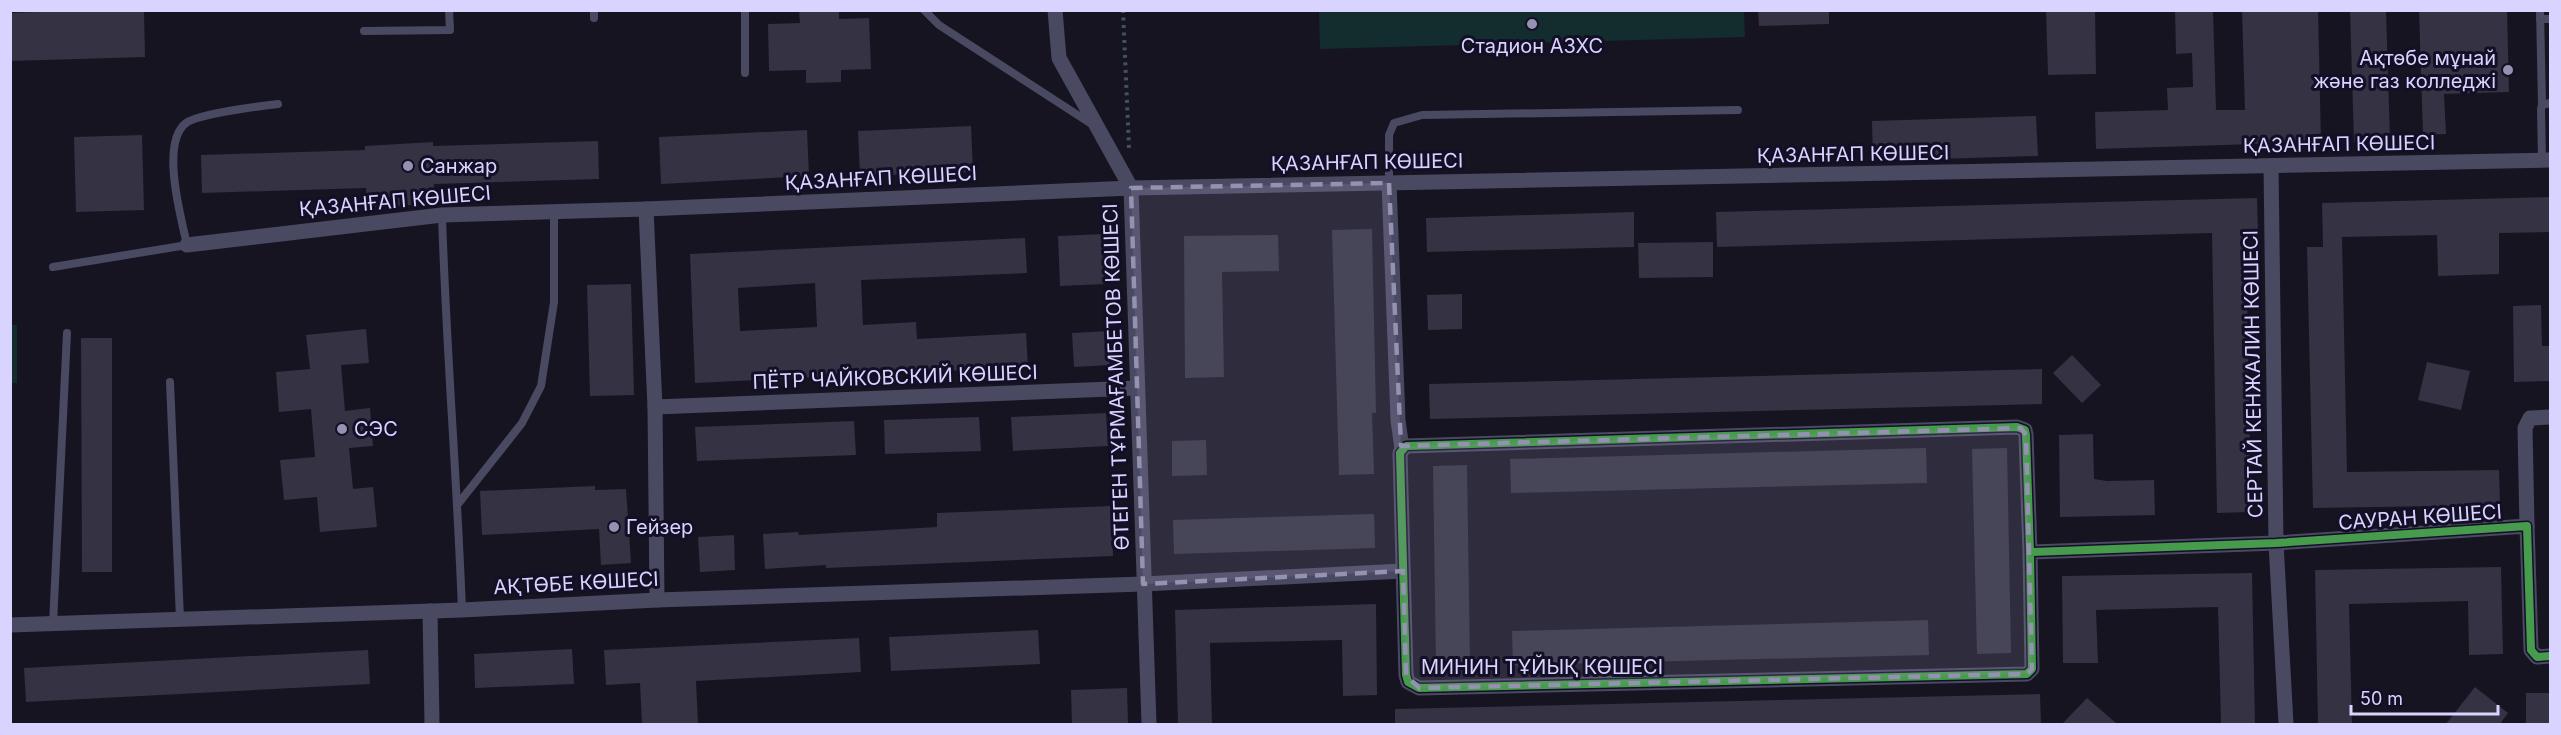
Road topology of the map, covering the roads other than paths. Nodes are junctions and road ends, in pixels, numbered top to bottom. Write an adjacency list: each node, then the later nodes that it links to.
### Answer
1 (450, 10): 7 (lane)
2 (745, 10): 8 (lane)
3 (924, 10): 12 (lane)
4 (1055, 10): 12 (street, ӨТЕГЕН ТҰРМАҒАМБЕТОВ КӨШЕСІ)
5 (2540, 15): 6 (lane); 10 (lane)
6 (2550, 19)
7 (364, 31)
8 (745, 74)
9 (278, 104): 20 (lane)
10 (2546, 104): 13 (lane)
11 (1738, 110): 15 (lane)
12 (1099, 129): 16 (street, ӨТЕГЕН ТҰРМАҒАМБЕТОВ КӨШЕСІ)
13 (2546, 160): 14 (street, ҚАЗАНҒАП КӨШЕСІ)
14 (2271, 166): 15 (street, ҚАЗАНҒАП КӨШЕСІ); 30 (street, СЕРТАЙ КЕНЖАЛИН КӨШЕСІ)
15 (1389, 183): 16 (street, ҚАЗАНҒАП КӨШЕСІ); 27 (street, МИНИН ТҰЙЫҚ КӨШЕСІ)
16 (1131, 188): 17 (street, ҚАЗАНҒАП КӨШЕСІ); 24 (street, ӨТЕГЕН ТҰРМАҒАМБЕТОВ КӨШЕСІ)
17 (646, 209): 18 (street, ҚАЗАНҒАП КӨШЕСІ); 25 (street)
18 (554, 210): 19 (street, ҚАЗАНҒАП КӨШЕСІ); 28 (lane)
19 (442, 214): 20 (street, ҚАЗАНҒАП КӨШЕСІ); 28 (lane)
20 (187, 245): 21 (lane)
21 (53, 267)
22 (67, 333): 38 (lane)
23 (170, 382): 37 (lane)
24 (1137, 388): 25 (street, ПЁТР ЧАЙКОВСКИЙ КӨШЕСІ); 33 (street, ӨТЕГЕН ТҰРМАҒАМБЕТОВ КӨШЕСІ)
25 (655, 407): 34 (street)
26 (2550, 417): 29 (street, САУРАН КӨШЕСІ)
27 (1402, 449): 31 (street, МИНИН ТҰЙЫҚ КӨШЕСІ); 32 (street, МИНИН ТҰЙЫҚ КӨШЕСІ)
28 (458, 504): 35 (lane)
29 (2528, 526): 30 (street, САУРАН КӨШЕСІ); 40 (street, САУРАН КӨШЕСІ)
30 (2276, 543): 31 (street); 43 (street, СЕРТАЙ КЕНЖАЛИН КӨШЕСІ)
31 (2030, 552): 32 (street, МИНИН ТҰЙЫҚ КӨШЕСІ)
32 (1403, 571): 33 (street)
33 (1143, 584): 34 (street, АҚТӨБЕ КӨШЕСІ); 42 (street, ӨТЕГЕН ТҰРМАҒАМБЕТОВ КӨШЕСІ)
34 (657, 600): 35 (street, АҚТӨБЕ КӨШЕСІ)
35 (462, 610): 36 (street, АҚТӨБЕ КӨШЕСІ)
36 (430, 611): 37 (street, АҚТӨБЕ КӨШЕСІ); 41 (street)
37 (180, 619): 38 (street, АҚТӨБЕ КӨШЕСІ)
38 (53, 624): 39 (street, АҚТӨБЕ КӨШЕСІ)
39 (10, 625)
40 (2550, 656)
41 (432, 724)
42 (1149, 724)
43 (2286, 724)

